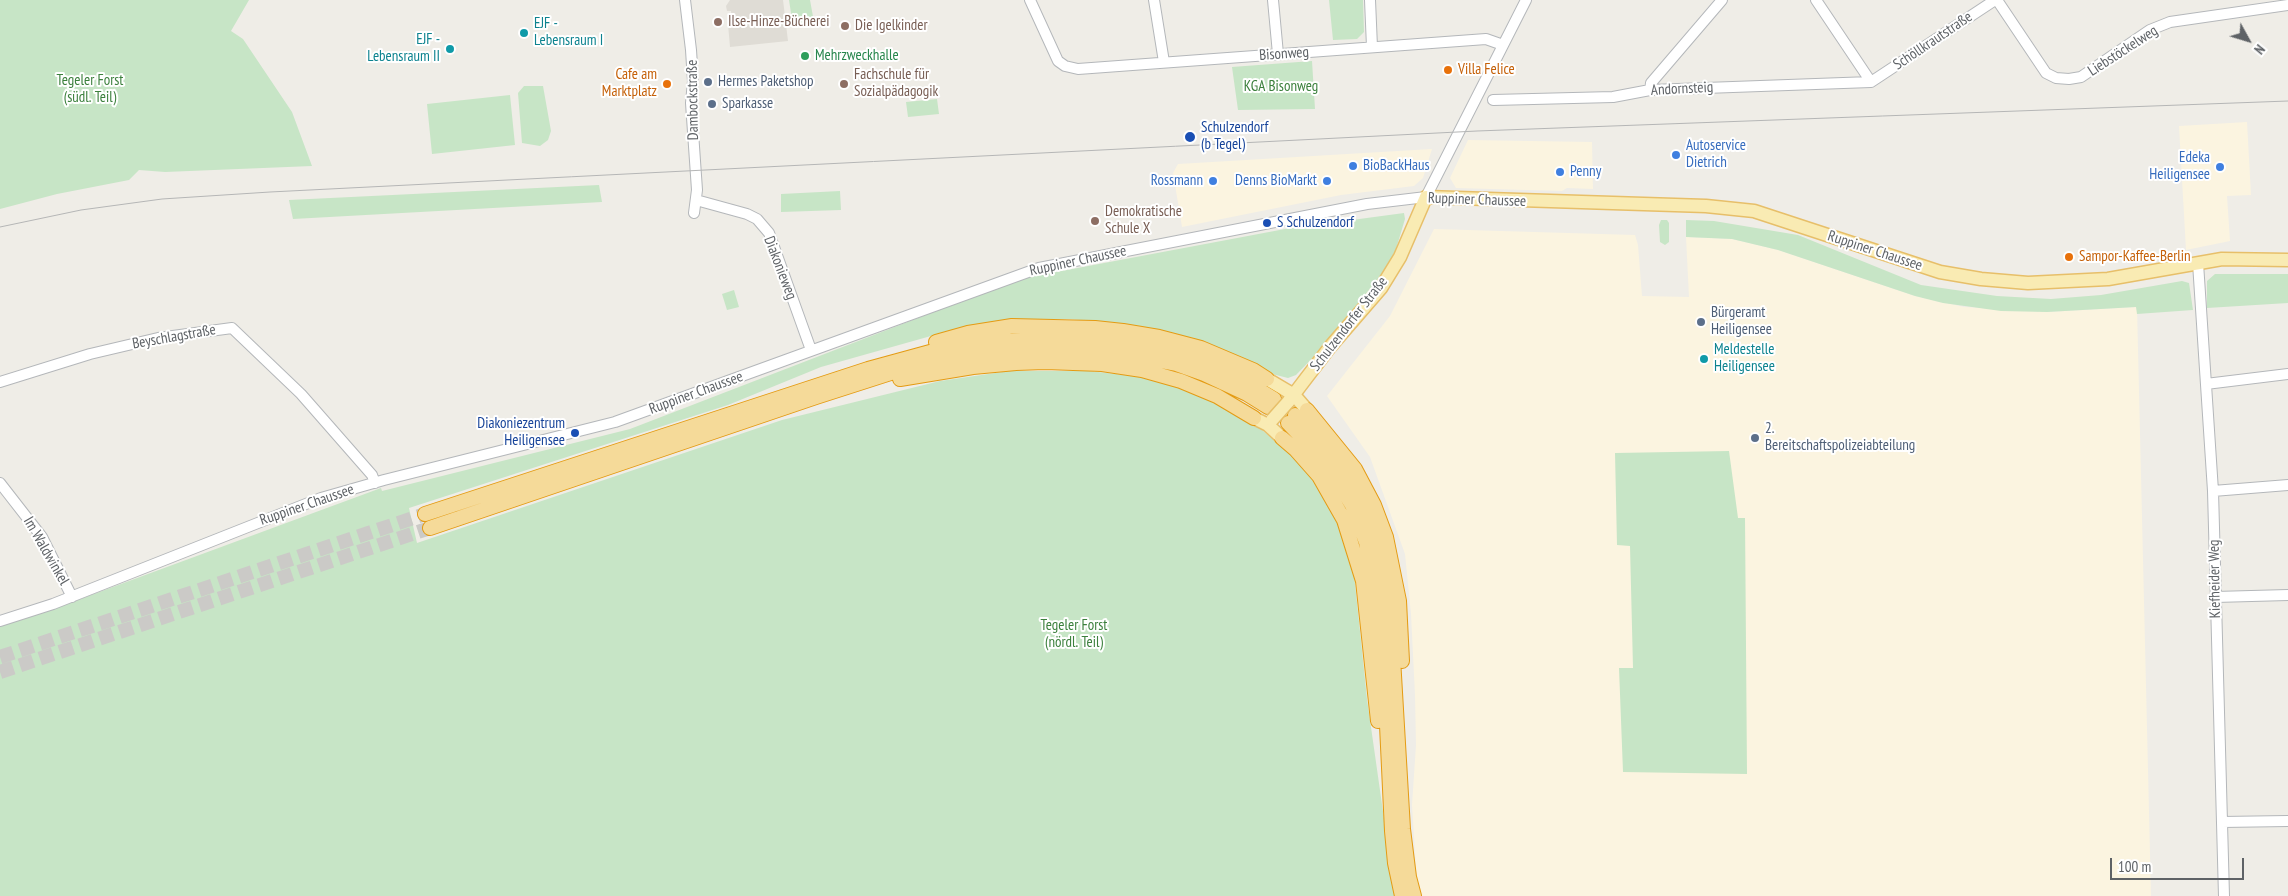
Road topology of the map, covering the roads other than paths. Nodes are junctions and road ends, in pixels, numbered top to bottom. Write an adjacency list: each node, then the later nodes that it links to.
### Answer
1 (685, 0): 19 (street, Dambockstraße)
2 (1030, 0): 14 (street, Bisonweg)
3 (1154, 0): 14 (street)
4 (1273, 0): 13 (street)
5 (1370, 0): 12 (street)
6 (1526, 0): 11 (street, Schulzendorfer Straße)
7 (1722, 0): 16 (street)
8 (1816, 0): 15 (street)
9 (1996, 0): 10 (street, Liebstöckelweg); 15 (street, Schöllkrautstraße)
10 (2288, 5)
11 (1503, 45): 12 (street, Bisonweg); 18 (street, Schulzendorfer Straße)
12 (1372, 48): 13 (street, Bisonweg)
13 (1278, 54): 14 (street, Bisonweg)
14 (1164, 62)
15 (1871, 82): 16 (street, Andornsteig)
16 (1650, 90): 17 (street, Andornsteig)
17 (1493, 100)
18 (1426, 198): 22 (main road, Ruppiner Chaussee); 23 (street, Ruppiner Chaussee); 30 (main road, Schulzendorfer Straße)
19 (696, 200): 20 (street, Dambockstraße); 23 (street, Diakonieweg)
20 (694, 213)
21 (2288, 260): 22 (main road, Ruppiner Chaussee)
22 (2198, 263): 27 (street, Kiefheider Weg)
23 (812, 350): 35 (street, Ruppiner Chaussee)
24 (2288, 374): 27 (street)
25 (1267, 379): 29 (highway); 30 (main road)
26 (0, 382): 35 (street, Beyschlagstraße)
27 (2206, 384): 37 (street, Kiefheider Weg)
28 (816, 397): 30 (highway); 32 (highway); 39 (highway)
29 (754, 406): 30 (highway); 38 (highway)
30 (1277, 408): 31 (main road); 32 (main road); 33 (main road)
31 (1297, 416): 46 (highway)
32 (1254, 418)
33 (1282, 438): 46 (highway)
34 (0, 483): 41 (street, Im Waldwinkel)
35 (375, 483): 41 (street, Ruppiner Chaussee)
36 (2288, 485): 37 (street)
37 (2213, 491): 42 (street, Kiefheider Weg)
38 (425, 514)
39 (430, 528)
40 (2288, 595): 42 (street)
41 (72, 596): 43 (street, Ruppiner Chaussee)
42 (2215, 597): 45 (street, Kiefheider Weg)
43 (0, 621)
44 (2288, 821): 45 (street)
45 (2222, 822): 49 (street, Kiefheider Weg)
46 (1398, 830): 47 (highway); 48 (highway)
47 (1402, 896)
48 (1414, 896)
49 (2224, 896)

